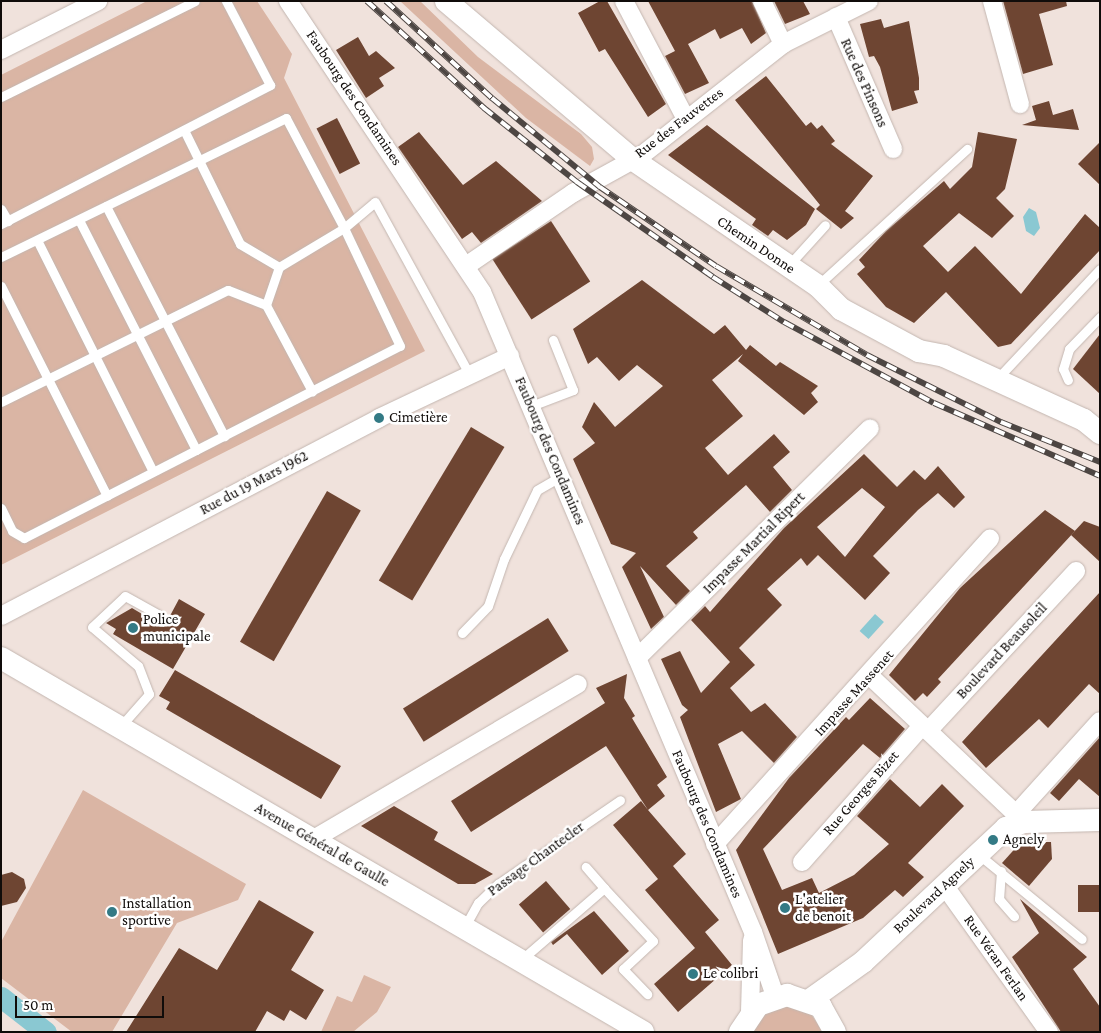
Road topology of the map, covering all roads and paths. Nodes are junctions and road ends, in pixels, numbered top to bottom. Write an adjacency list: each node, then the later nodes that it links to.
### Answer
1 (98, 1): 12 (street)
2 (195, 1): 13 (lane)
3 (226, 1): 16 (lane)
4 (288, 1): 29 (street, Faubourg des Condamines)
5 (446, 1): 19 (street, Chemin Donne)
6 (624, 1): 15 (street)
7 (762, 1): 11 (street)
8 (869, 1): 10 (street, Rue des Fauvettes)
9 (992, 1): 14 (street)
10 (836, 17): 11 (street, Rue des Fauvettes); 17 (street, Rue des Pinsons)
11 (783, 44): 15 (street, Rue des Fauvettes)
12 (1, 50)
13 (1, 97)
14 (1020, 104)
15 (686, 119): 19 (street, Rue des Fauvettes)
16 (184, 130): 20 (lane); 24 (lane)
17 (893, 149)
18 (968, 149): 34 (lane)
19 (632, 159): 29 (street, Rue des Fauvettes); 30 (street, Chemin Donne)
20 (198, 162): 21 (lane); 26 (lane); 31 (lane)
21 (106, 206): 23 (lane); 37 (lane)
22 (1, 209): 24 (lane)
23 (79, 220): 27 (lane); 38 (lane)
24 (4, 222)
25 (825, 225): 30 (lane)
26 (344, 228): 31 (lane); 42 (lane); 46 (lane)
27 (37, 240): 28 (lane); 41 (lane)
28 (1, 258)
29 (466, 266): 40 (street, Faubourg des Condamines)
30 (788, 266): 34 (street, Chemin Donne)
31 (279, 267): 35 (lane)
32 (1100, 269): 44 (lane)
33 (1, 286): 43 (lane)
34 (818, 286): 44 (street, Chemin Donne)
35 (266, 304): 37 (lane); 46 (lane)
36 (1100, 318): 45 (lane)
37 (164, 320): 38 (lane); 51 (lane)
38 (137, 334): 41 (lane); 52 (lane)
39 (553, 340): 48 (lane)
40 (510, 356): 42 (street, Rue du 19 Mars 1962); 48 (street, Faubourg des Condamines)
41 (92, 357): 43 (lane); 53 (lane)
42 (469, 374): 60 (street, Rue du 19 Mars 1962)
43 (48, 379): 47 (lane); 55 (lane)
44 (996, 380): 50 (street, Chemin Donne)
45 (1068, 380)
46 (312, 391): 51 (lane)
47 (1, 402)
48 (531, 406): 54 (street, Faubourg des Condamines)
49 (870, 428): 63 (street, Impasse Martial Ripert)
50 (1100, 433)
51 (224, 436): 52 (lane)
52 (196, 450): 53 (lane)
53 (153, 472): 55 (lane)
54 (561, 476): 61 (lane); 63 (street, Faubourg des Condamines)
55 (107, 496): 56 (lane)
56 (1, 508)
57 (990, 539): 64 (street, Impasse Massenet)
58 (1076, 571): 68 (street, Boulevard Beausoleil)
59 (157, 614): 67 (lane)
60 (1, 616)
61 (462, 633)
62 (1, 658): 67 (street, Avenue Général de Gaulle)
63 (638, 658): 73 (street, Faubourg des Condamines)
64 (870, 676): 68 (street); 73 (street, Impasse Massenet)
65 (578, 684): 72 (street)
66 (1100, 721): 71 (street, Boulevard Agnely)
67 (120, 727): 72 (street, Avenue Général de Gaulle)
68 (925, 729): 71 (street); 75 (street, Rue Georges Bizet)
69 (620, 800): 81 (lane, Passage Chantecler)
70 (1100, 820): 71 (street)
71 (1013, 822): 74 (street, Boulevard Agnely)
72 (312, 840): 81 (street, Avenue Général de Gaulle)
73 (716, 844): 82 (street, Faubourg des Condamines)
74 (978, 854): 77 (lane); 78 (street, Boulevard Agnely)
75 (802, 862)
76 (586, 867): 79 (lane)
77 (1001, 871): 80 (lane); 83 (lane)
78 (944, 885): 85 (street, Boulevard Agnely); 93 (street, Rue Véran Ferlan)
79 (604, 888): 84 (lane); 86 (lane)
80 (1014, 916)
81 (464, 929): 84 (street, Avenue Général de Gaulle)
82 (753, 932): 87 (street, Faubourg des Condamines); 89 (street, Faubourg des Condamines)
83 (1082, 938)
84 (519, 961): 91 (street, Avenue Général de Gaulle)
85 (863, 962): 88 (street, Boulevard Agnely); 90 (street, Boulevard Agnely)
86 (647, 994)
87 (776, 996): 88 (street); 89 (street)
88 (810, 1000): 90 (street)
89 (750, 1012): 92 (street)
90 (832, 1025)
91 (639, 1031)
92 (740, 1032)
93 (1049, 1032)

